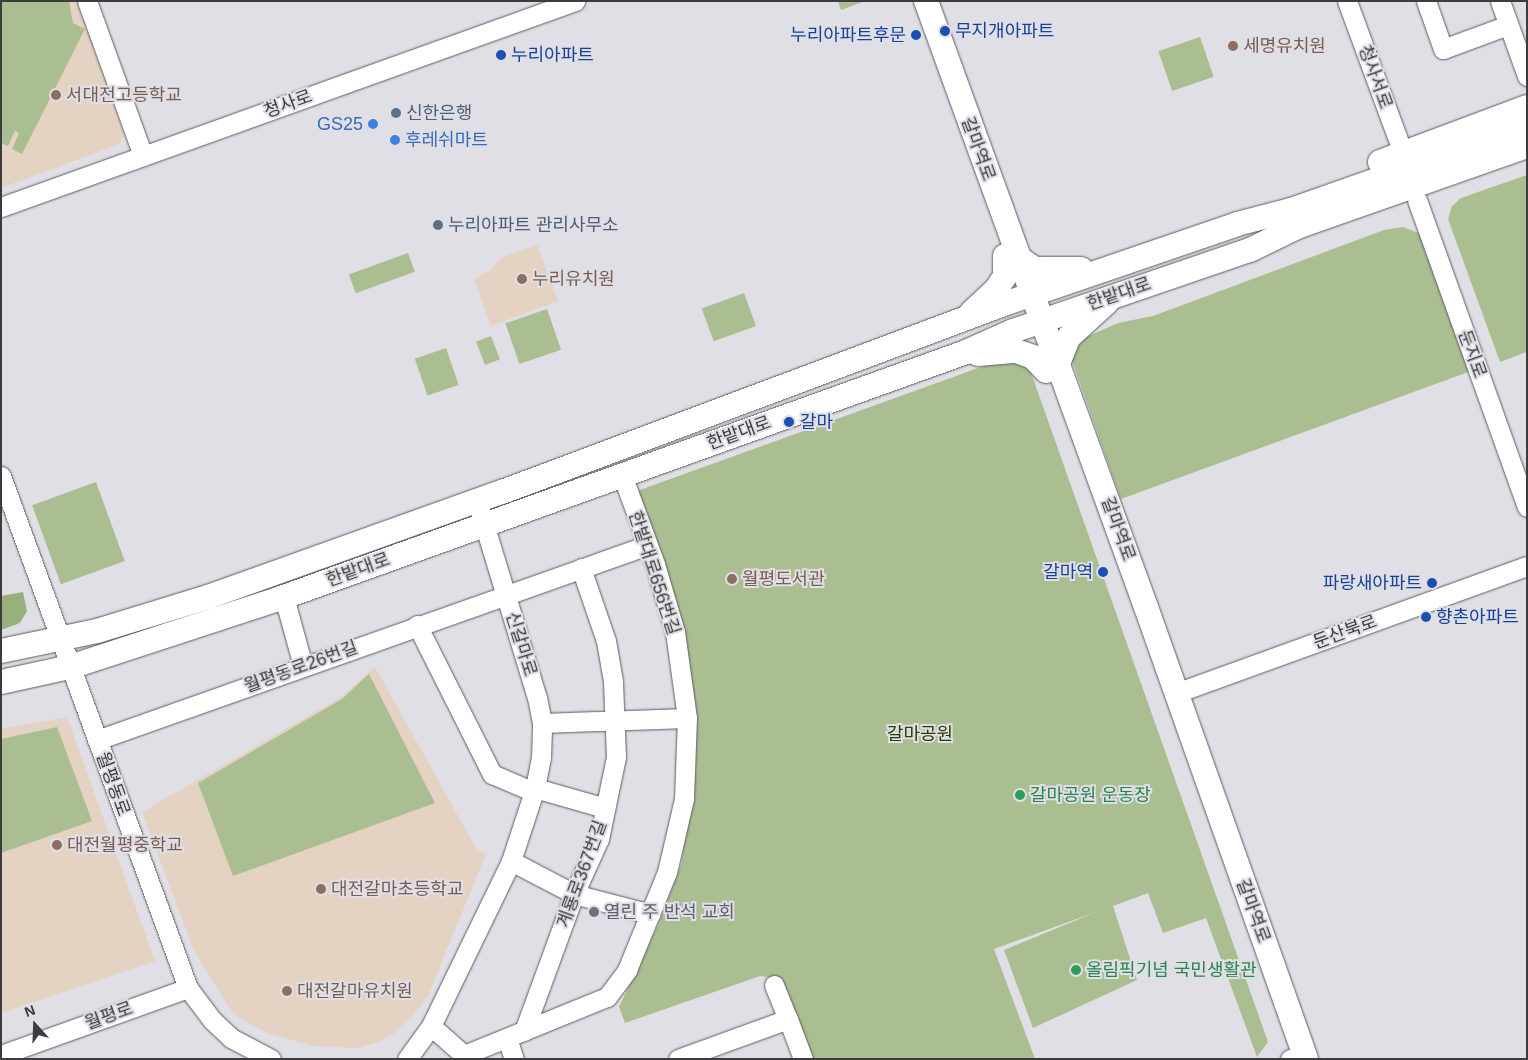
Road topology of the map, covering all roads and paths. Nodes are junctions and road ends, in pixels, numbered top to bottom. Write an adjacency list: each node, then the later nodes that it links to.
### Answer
1 (87, 1): 14 (street)
2 (575, 1): 14 (street, 청사로)
3 (913, 1): 20 (main road, 갈마역로)
4 (926, 1): 20 (main road, 갈마역로)
5 (1347, 1): 13 (street, 청사서로)
6 (1426, 1): 8 (street)
7 (1500, 1): 8 (street)
8 (1508, 25): 9 (street)
9 (1527, 76)
10 (1527, 107): 13 (main road)
11 (1527, 128): 18 (main road, 한밭대로)
12 (1527, 146): 19 (main road, 한밭대로)
13 (1403, 154): 18 (main road)
14 (143, 156): 17 (street, 청사로)
15 (1527, 160): 16 (main road)
16 (1417, 200): 19 (main road); 31 (street, 둔지로)
17 (1, 207)
18 (1237, 224): 21 (main road, 한밭대로)
19 (1250, 250): 22 (main road, 한밭대로)
20 (1012, 257): 21 (main road); 23 (main road, 갈마역로); 24 (main road)
21 (1102, 271): 23 (main road, 한밭대로)
22 (1115, 295): 25 (main road, 한밭대로); 27 (main road)
23 (1026, 296): 24 (main road, 한밭대로); 25 (main road, 갈마역로)
24 (955, 323): 30 (main road, 한밭대로)
25 (1035, 323): 26 (main road, 한밭대로); 27 (main road, 갈마역로)
26 (966, 352): 27 (main road); 28 (main road, 한밭대로)
27 (1052, 368): 44 (main road, 갈마역로)
28 (622, 475): 32 (main road, 한밭대로); 33 (street, 한밭대로656번길)
29 (1, 476): 39 (street, 월평동로)
30 (477, 500): 32 (street, 신갈마로); 39 (main road, 한밭대로)
31 (1527, 507)
32 (483, 525): 36 (street, 신갈마로); 37 (main road, 한밭대로)
33 (648, 545): 35 (street, 월평동로26번길); 45 (street, 한밭대로656번길)
34 (1527, 566): 44 (street, 둔산북로)
35 (581, 568): 36 (street, 월평동로26번길); 46 (street, 계룡로367번길)
36 (506, 595): 38 (street, 월평동로26번길); 47 (street, 신갈마로)
37 (281, 598): 41 (street); 42 (main road, 한밭대로)
38 (417, 626): 41 (street, 월평동로26번길); 49 (street)
39 (60, 638): 40 (main road, 한밭대로); 42 (street, 월평동로)
40 (1, 651)
41 (303, 666): 48 (street, 월평동로26번길)
42 (70, 667): 43 (main road, 한밭대로); 48 (street, 월평동로)
43 (1, 682)
44 (1170, 696): 61 (main road, 갈마역로)
45 (687, 718): 46 (street); 53 (street, 한밭대로656번길)
46 (616, 722): 47 (street); 50 (street, 계룡로367번길)
47 (542, 723): 49 (street, 신갈마로)
48 (97, 740): 55 (street, 월평동로)
49 (534, 790): 50 (street); 51 (street, 신갈마로)
50 (606, 808): 52 (street, 계룡로367번길)
51 (511, 861): 52 (street); 57 (street, 신갈마로)
52 (574, 894): 53 (street); 58 (street, 계룡로367번길)
53 (650, 914): 58 (street, 한밭대로656번길)
54 (774, 985): 56 (street)
55 (188, 988): 60 (street, 월평로); 62 (street, 월평동로)
56 (788, 1019): 65 (street); 66 (street)
57 (431, 1026): 59 (street, 한밭대로656번길); 63 (street, 신갈마로)
58 (524, 1030): 59 (street, 한밭대로656번길)
59 (506, 1038): 64 (street)
60 (1, 1055)
61 (1295, 1058)
62 (271, 1059)
63 (407, 1059)
64 (514, 1059)
65 (678, 1059)
66 (802, 1059)

